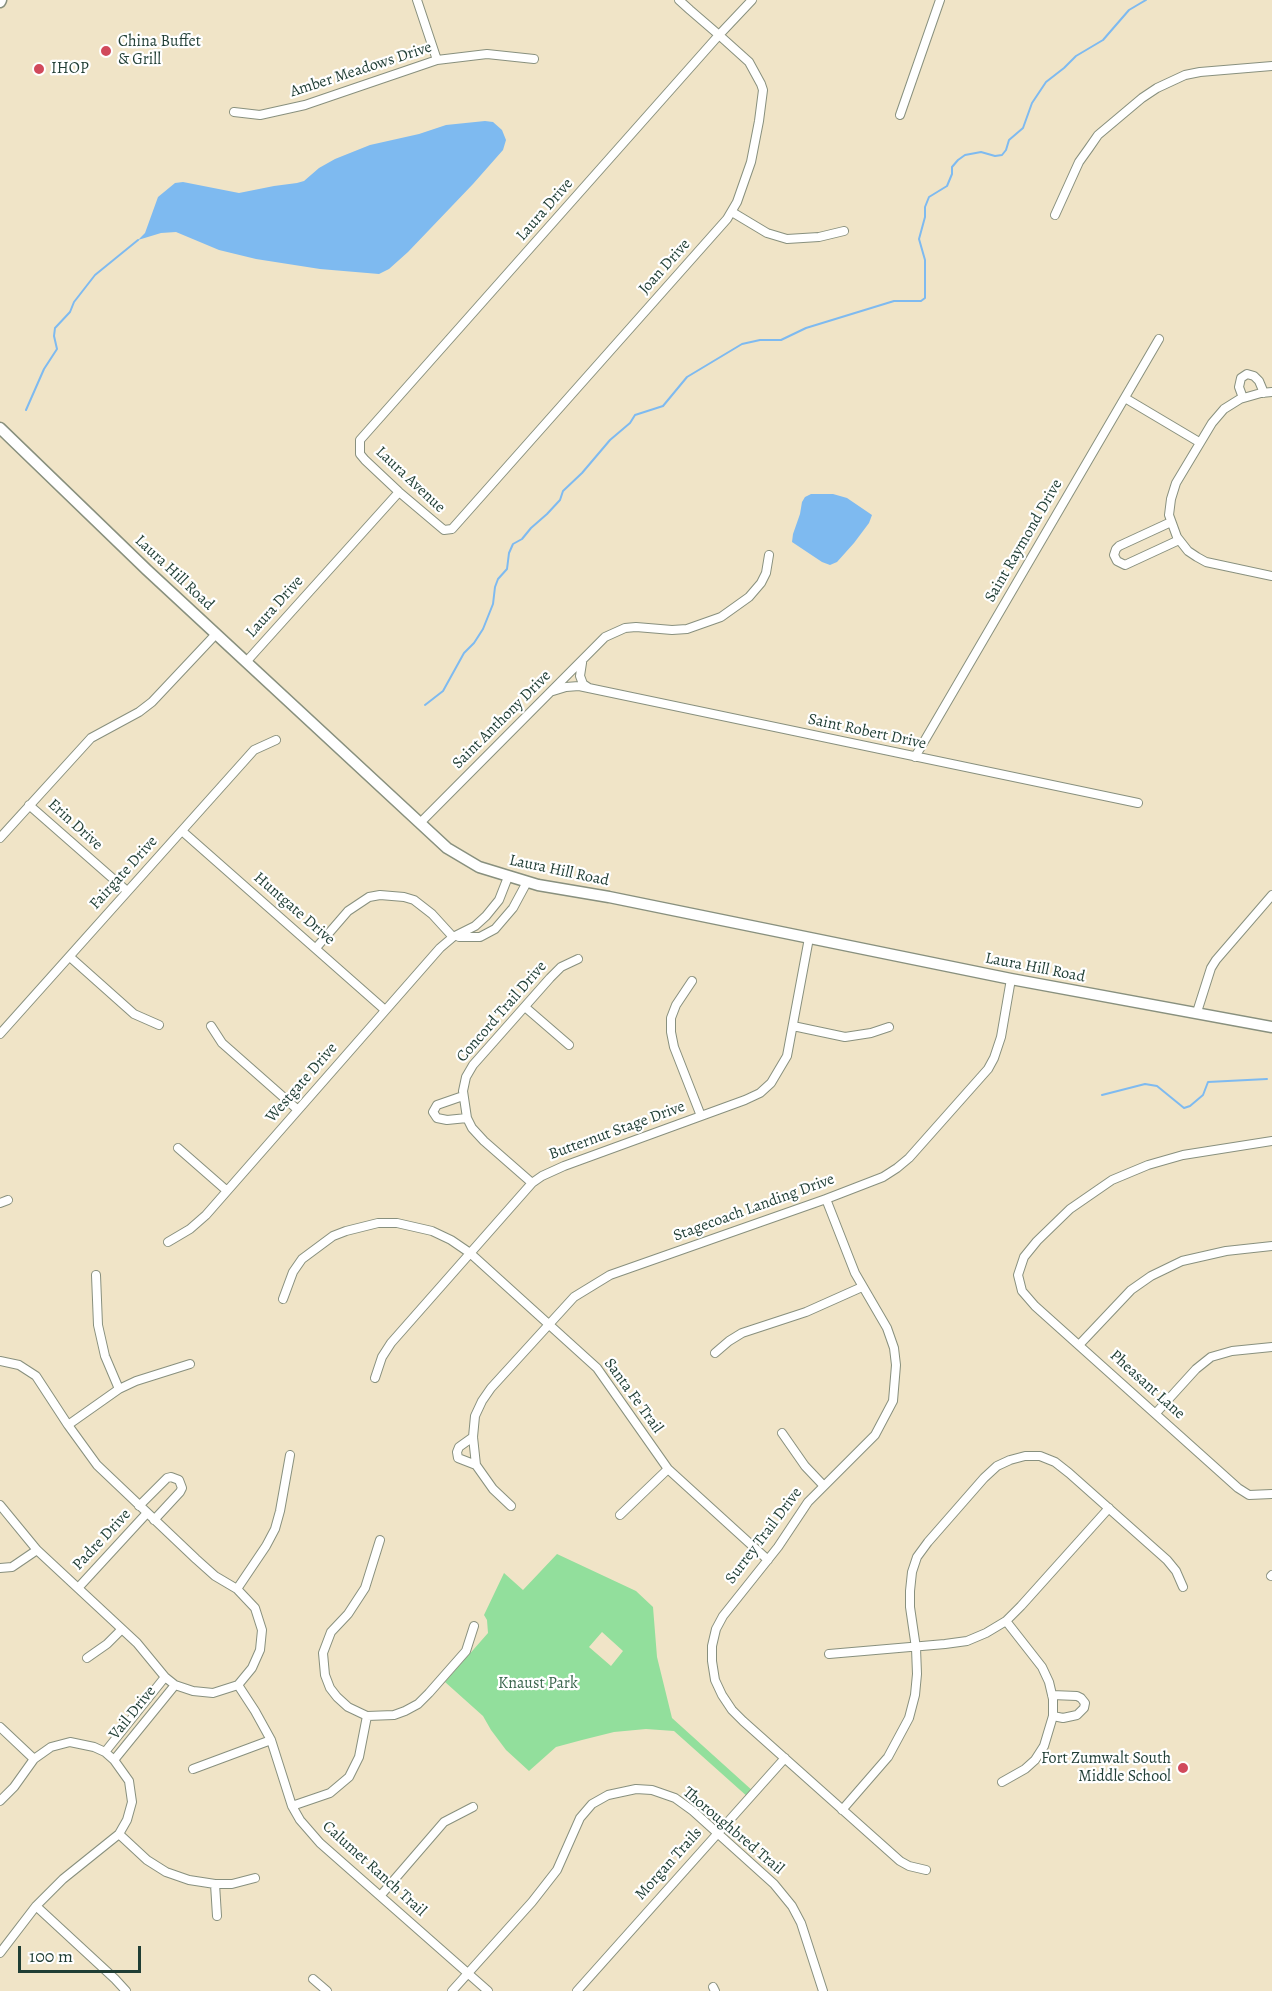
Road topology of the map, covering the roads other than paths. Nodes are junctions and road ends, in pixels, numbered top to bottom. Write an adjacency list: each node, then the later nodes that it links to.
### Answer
1 (417, 0): 7 (street)
2 (679, 0): 5 (street, Joan Drive)
3 (752, 0): 5 (street, Laura Drive)
4 (939, 0): 10 (street)
5 (719, 35): 11 (street, Joan Drive); 19 (street, Laura Drive)
6 (534, 58): 7 (street, Amber Meadows Drive)
7 (437, 60): 9 (street, Amber Meadows Drive)
8 (1272, 66): 12 (street)
9 (234, 112)
10 (900, 116)
11 (732, 212): 13 (street); 23 (street, Joan Drive)
12 (1054, 215)
13 (844, 231)
14 (1159, 339): 16 (street, Saint Raymond Drive)
15 (1268, 393): 17 (street); 17 (street)
16 (1125, 398): 20 (street); 33 (street, Saint Raymond Drive)
17 (1243, 398): 20 (street)
18 (0, 428): 27 (main road, Laura Hill Road)
19 (360, 440): 21 (street, Laura Avenue)
20 (1199, 442): 22 (street)
21 (399, 492): 23 (street, Laura Avenue); 29 (street, Laura Drive)
22 (1171, 522): 24 (street); 24 (street)
23 (452, 529)
24 (1179, 540): 26 (street)
25 (769, 555): 28 (street, Saint Anthony Drive)
26 (1272, 576)
27 (216, 634): 29 (main road, Laura Hill Road); 35 (street)
28 (584, 659): 30 (street); 31 (street, Saint Anthony Drive)
29 (246, 662): 36 (main road, Laura Hill Road)
30 (590, 688): 31 (street, Saint Robert Drive); 33 (street, Saint Robert Drive)
31 (553, 691): 36 (street, Saint Anthony Drive)
32 (276, 740): 37 (street, Fairgate Drive)
33 (915, 757): 34 (street, Saint Robert Drive)
34 (1138, 803)
35 (29, 804): 38 (street); 41 (street, Erin Drive)
36 (420, 823): 39 (main road, Laura Hill Road)
37 (182, 831): 41 (street, Fairgate Drive); 45 (street, Huntgate Drive)
38 (0, 838)
39 (508, 877): 40 (main road, Laura Hill Road); 43 (street, Westgate Drive)
40 (527, 882): 43 (street); 44 (main road, Laura Hill Road)
41 (127, 891): 46 (street, Fairgate Drive)
42 (1272, 895): 52 (street)
43 (453, 937): 45 (street); 51 (street, Westgate Drive)
44 (809, 938): 48 (main road, Laura Hill Road); 55 (street, Butternut Stage Drive)
45 (316, 948): 51 (street, Huntgate Drive)
46 (70, 957): 53 (street); 58 (street, Fairgate Drive)
47 (578, 959): 50 (street, Concord Trail Drive)
48 (1011, 979): 52 (main road, Laura Hill Road); 68 (street, Stagecoach Landing Drive)
49 (692, 981): 62 (street)
50 (525, 1007): 59 (street); 60 (street, Concord Trail Drive)
51 (386, 1010): 61 (street, Westgate Drive)
52 (1197, 1012): 57 (main road, Laura Hill Road)
53 (159, 1024)
54 (211, 1026): 61 (street)
55 (793, 1026): 56 (street); 62 (street, Butternut Stage Drive)
56 (889, 1027)
57 (1272, 1028)
58 (0, 1034)
59 (569, 1045)
60 (463, 1096): 63 (street, Concord Trail Drive); 63 (street)
61 (298, 1110): 67 (street, Westgate Drive)
62 (701, 1116): 66 (street, Butternut Stage Drive)
63 (467, 1118): 66 (street, Concord Trail Drive)
64 (1272, 1141): 76 (street, Pheasant Lane)
65 (178, 1148): 67 (street)
66 (532, 1184): 71 (street, Butternut Stage Drive)
67 (226, 1190): 69 (street, Westgate Drive)
68 (826, 1198): 73 (street, Surrey Trail Drive); 75 (street, Stagecoach Landing Drive)
69 (168, 1242)
70 (1272, 1246): 76 (street)
71 (470, 1253): 74 (street, Santa Fe Trail); 75 (street, Santa Fe Trail); 81 (street, Butternut Stage Drive)
72 (96, 1275): 82 (street)
73 (862, 1287): 78 (street); 90 (street, Surrey Trail Drive)
74 (283, 1299)
75 (549, 1324): 86 (street, Stagecoach Landing Drive); 89 (street, Santa Fe Trail)
76 (1080, 1345): 83 (street, Pheasant Lane)
77 (1272, 1347): 83 (street)
78 (715, 1353)
79 (0, 1361): 84 (street)
80 (190, 1364): 82 (street)
81 (375, 1378)
82 (119, 1389): 84 (street)
83 (1156, 1413): 91 (street, Pheasant Lane)
84 (68, 1425): 93 (street)
85 (782, 1432): 90 (street)
86 (473, 1437): 88 (street, Stagecoach Landing Drive); 88 (street, Stagecoach Landing Drive)
87 (290, 1455): 105 (street)
88 (476, 1465): 94 (street, Stagecoach Landing Drive)
89 (668, 1470): 97 (street); 101 (street, Santa Fe Trail)
90 (823, 1485): 101 (street, Surrey Trail Drive)
91 (1272, 1494)
92 (0, 1505): 100 (street)
93 (139, 1506): 96 (street); 98 (street)
94 (511, 1506)
95 (1109, 1508): 103 (street); 106 (street); 109 (street)
96 (147, 1513): 98 (street); 104 (street, Padre Drive)
97 (620, 1515)
98 (154, 1520): 105 (street)
99 (380, 1540): 116 (street)
100 (37, 1550): 102 (street); 104 (street)
101 (768, 1560): 121 (street, Surrey Trail Drive)
102 (0, 1568)
103 (1183, 1587)
104 (78, 1588): 108 (street)
105 (237, 1589): 114 (street)
106 (1006, 1621): 109 (street); 115 (street)
107 (474, 1626): 116 (street)
108 (122, 1629): 111 (street); 112 (street)
109 (916, 1648): 110 (street); 129 (street)
110 (829, 1654)
111 (87, 1658)
112 (165, 1677): 113 (street); 120 (street, Vail Drive)
113 (175, 1684): 114 (street); 123 (street, Vail Drive)
114 (238, 1684): 119 (street, Calumet Ranch Trail)
115 (1052, 1695): 117 (street); 117 (street)
116 (368, 1716): 127 (street)
117 (1053, 1716): 125 (street)
118 (0, 1727): 122 (street)
119 (271, 1740): 124 (street); 127 (street, Calumet Ranch Trail)
120 (105, 1752): 122 (street); 123 (street)
121 (785, 1758): 129 (street, Surrey Trail Drive); 131 (street, Morgan Trails)
122 (34, 1759): 126 (street)
123 (114, 1760): 130 (street)
124 (193, 1769)
125 (1002, 1782)
126 (0, 1801)
127 (292, 1806): 135 (street, Calumet Ranch Trail)
128 (473, 1806): 135 (street)
129 (842, 1810): 132 (street, Surrey Trail Drive)
130 (119, 1834): 134 (street); 136 (street)
131 (717, 1834): 139 (street, Thoroughbred Trail); 145 (street, Morgan Trails); 146 (street, Thoroughbred Trail)
132 (926, 1870)
133 (255, 1878): 134 (street)
134 (215, 1884): 137 (street)
135 (381, 1894): 139 (street, Calumet Ranch Trail)
136 (36, 1906): 138 (street); 141 (street)
137 (217, 1916)
138 (0, 1953)
139 (467, 1973): 143 (street, Thoroughbred Trail); 144 (street, Calumet Ranch Trail)
140 (313, 1979): 142 (street)
141 (126, 1991)
142 (327, 1991)
143 (452, 1991)
144 (488, 1991)
145 (577, 1991)
146 (823, 1991)

